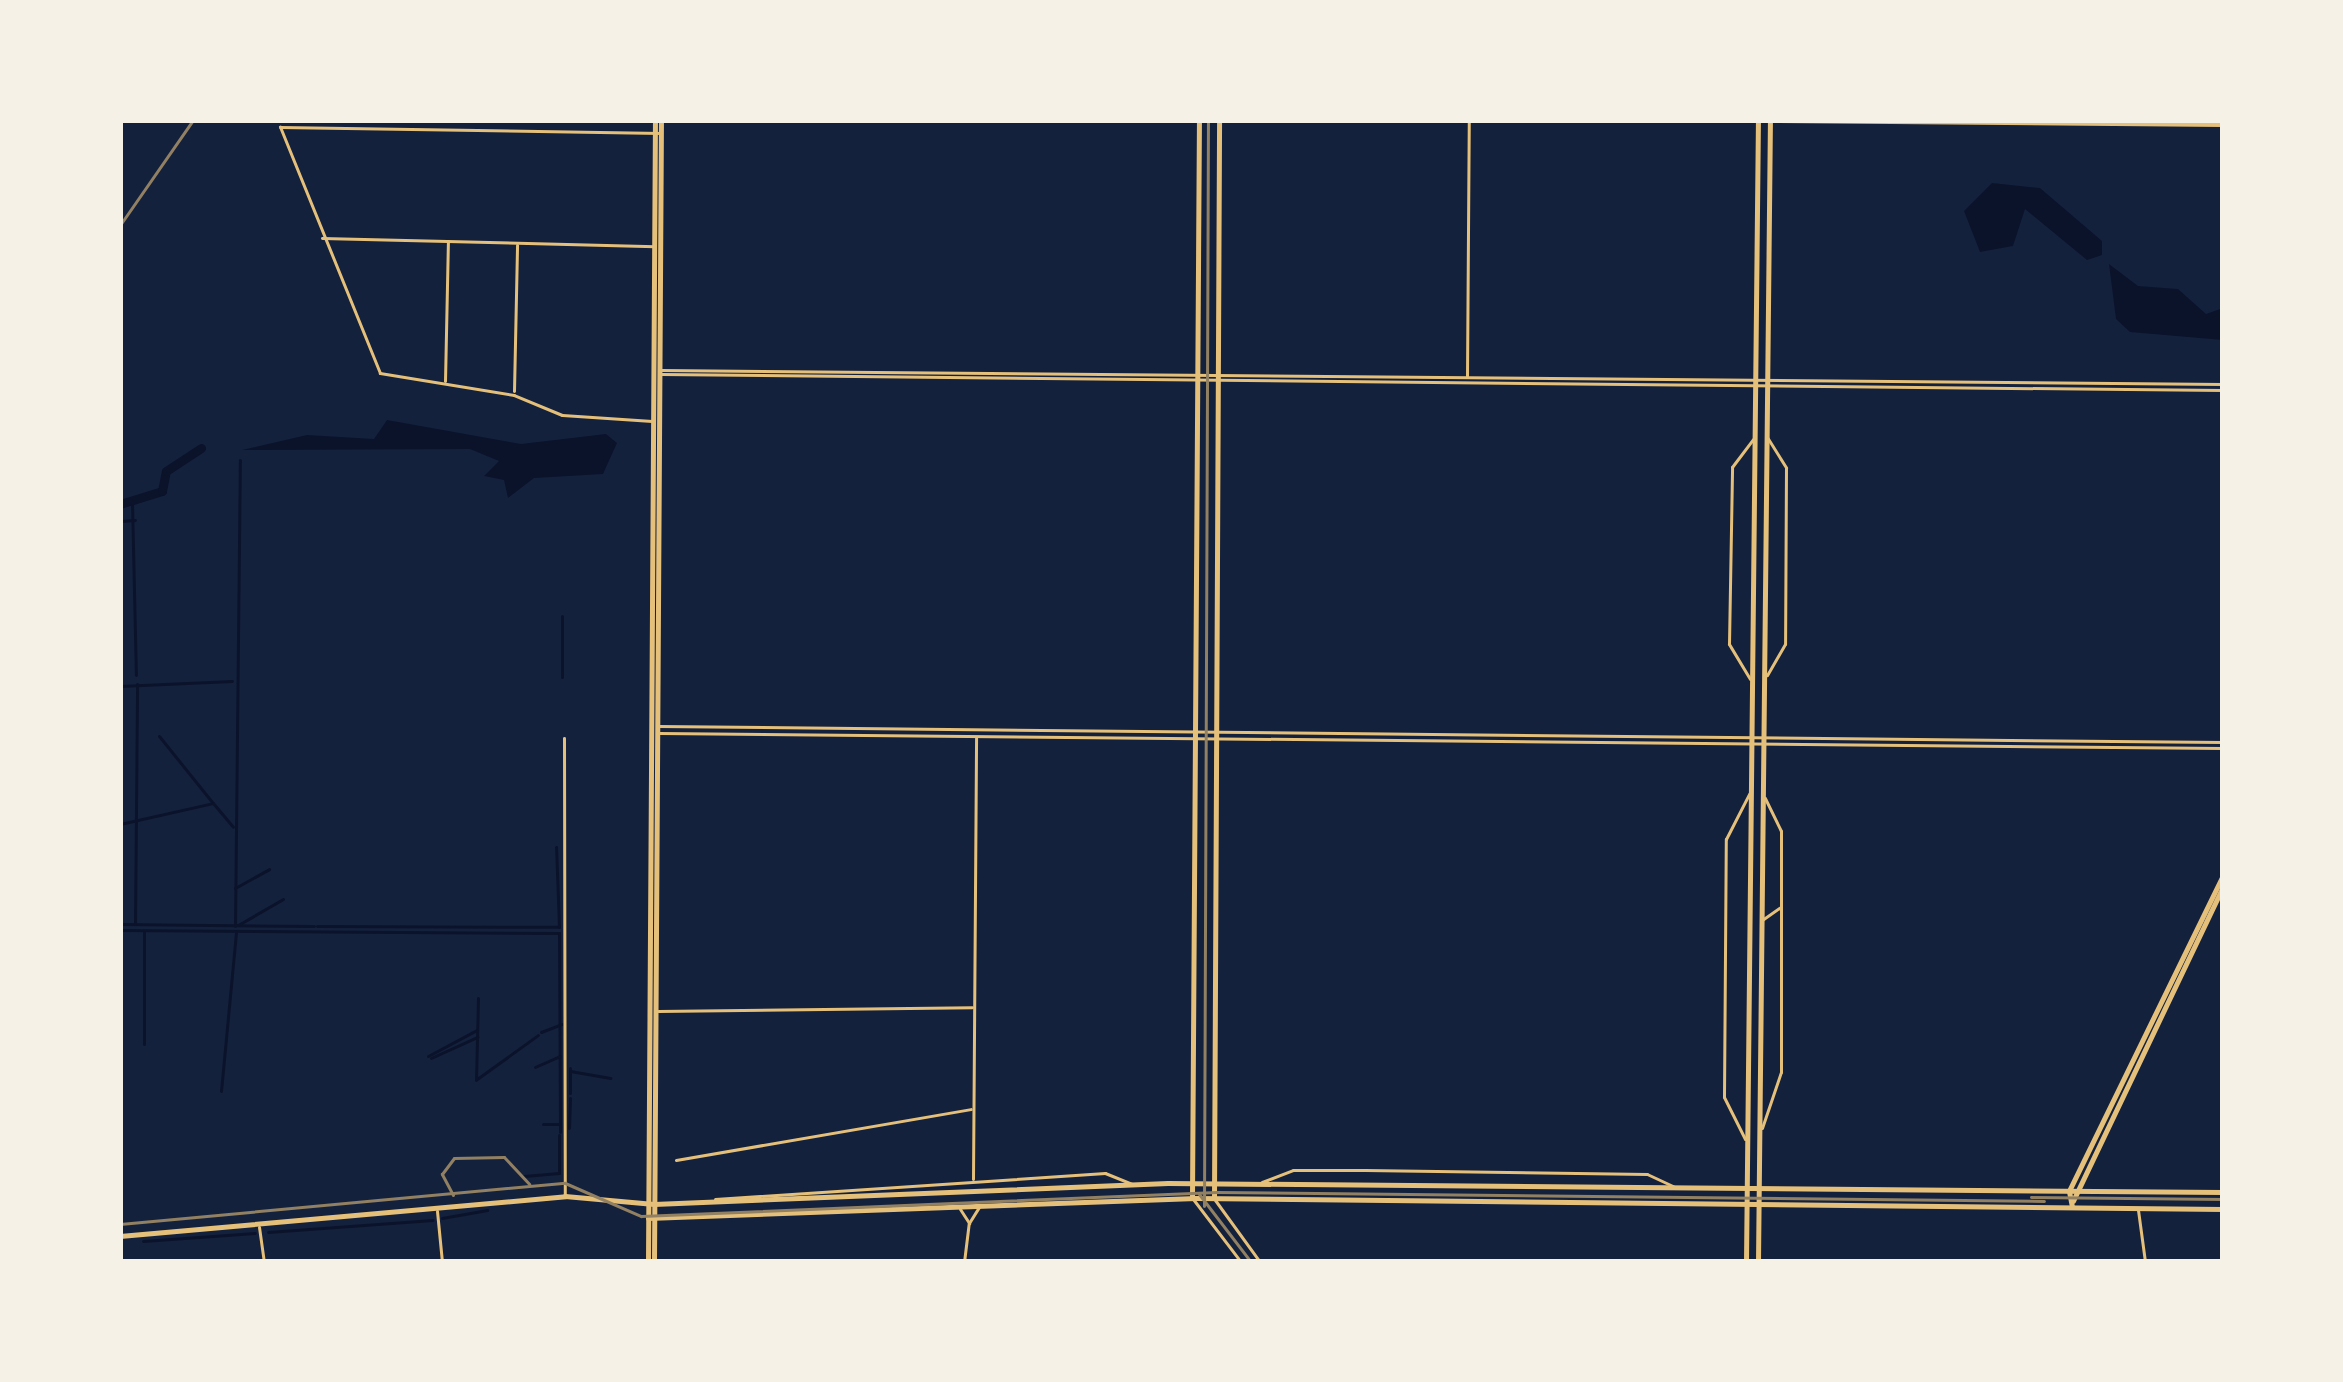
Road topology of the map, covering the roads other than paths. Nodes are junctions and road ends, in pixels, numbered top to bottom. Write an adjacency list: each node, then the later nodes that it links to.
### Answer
1 (658, 120): 8 (main road)
2 (1198, 120): 14 (main road)
3 (1220, 120): 15 (main road)
4 (1469, 120): 16 (street)
5 (1758, 120): 18 (main road)
6 (1769, 120): 7 (main road); 19 (main road)
7 (2223, 124)
8 (658, 133): 9 (street); 12 (main road)
9 (320, 238): 10 (street); 17 (street)
10 (448, 242): 11 (street); 17 (street)
11 (518, 243): 12 (street); 21 (street)
12 (657, 246): 13 (main road)
13 (658, 372): 14 (street); 22 (main road); 27 (main road)
14 (1196, 377): 15 (street); 29 (main road)
15 (1217, 377): 16 (street); 30 (main road)
16 (1467, 380): 18 (street)
17 (445, 383): 21 (street)
18 (1752, 383): 19 (street); 24 (main road)
19 (1767, 383): 20 (street); 23 (main road)
20 (2223, 387)
21 (514, 395): 22 (street)
22 (653, 421): 27 (main road)
23 (1765, 435): 26 (main road); 26 (street)
24 (1754, 437): 25 (main road); 25 (street)
25 (1751, 681): 32 (main road)
26 (1763, 681): 33 (main road)
27 (655, 730): 28 (street); 43 (main road)
28 (976, 733): 29 (street); 42 (street)
29 (1193, 735): 30 (street); 49 (main road)
30 (1213, 735): 32 (street); 50 (main road)
31 (564, 738): 58 (street)
32 (1751, 741): 33 (street); 35 (main road)
33 (1762, 741): 34 (street); 36 (main road)
34 (2223, 745)
35 (1750, 792): 46 (main road); 46 (street)
36 (1762, 793): 40 (street); 41 (main road)
37 (2223, 874): 56 (main road)
38 (2223, 887): 39 (main road)
39 (2220, 898): 56 (main road)
40 (1781, 906): 41 (street); 45 (street)
41 (1761, 921): 45 (main road)
42 (974, 1007): 43 (street); 44 (street)
43 (652, 1011): 64 (main road)
44 (973, 1109): 47 (street); 48 (street)
45 (1759, 1135): 55 (main road)
46 (1747, 1142): 54 (main road)
47 (676, 1160)
48 (973, 1179): 52 (street); 61 (street)
49 (1190, 1183): 50 (main road); 52 (main road); 59 (main road)
50 (1208, 1183): 51 (main road); 60 (main road)
51 (1261, 1183): 53 (main road); 53 (street)
52 (1134, 1184): 61 (main road)
53 (1675, 1187): 54 (main road)
54 (1747, 1188): 55 (main road); 62 (main road)
55 (1758, 1188): 56 (main road); 63 (main road)
56 (2072, 1191): 57 (main road); 66 (main road)
57 (2223, 1192)
58 (566, 1196): 64 (main road); 69 (main road)
59 (1192, 1198): 60 (main road); 65 (main road); 79 (street)
60 (1214, 1198): 62 (main road); 80 (street)
61 (711, 1202): 64 (main road)
62 (1746, 1203): 63 (main road); 81 (main road)
63 (1758, 1203): 66 (main road); 82 (main road)
64 (651, 1204): 71 (main road)
65 (980, 1207): 67 (main road); 72 (street)
66 (2072, 1207): 68 (main road)
67 (959, 1208): 71 (main road); 72 (street)
68 (2138, 1208): 70 (main road); 83 (street)
69 (437, 1209): 73 (main road); 76 (street)
70 (2223, 1209)
71 (651, 1220): 77 (main road)
72 (969, 1223): 78 (street)
73 (259, 1227): 74 (main road); 75 (street)
74 (120, 1236)
75 (263, 1262)
76 (442, 1262)
77 (651, 1262)
78 (964, 1262)
79 (1241, 1262)
80 (1260, 1262)
81 (1746, 1262)
82 (1758, 1262)
83 (2145, 1262)

